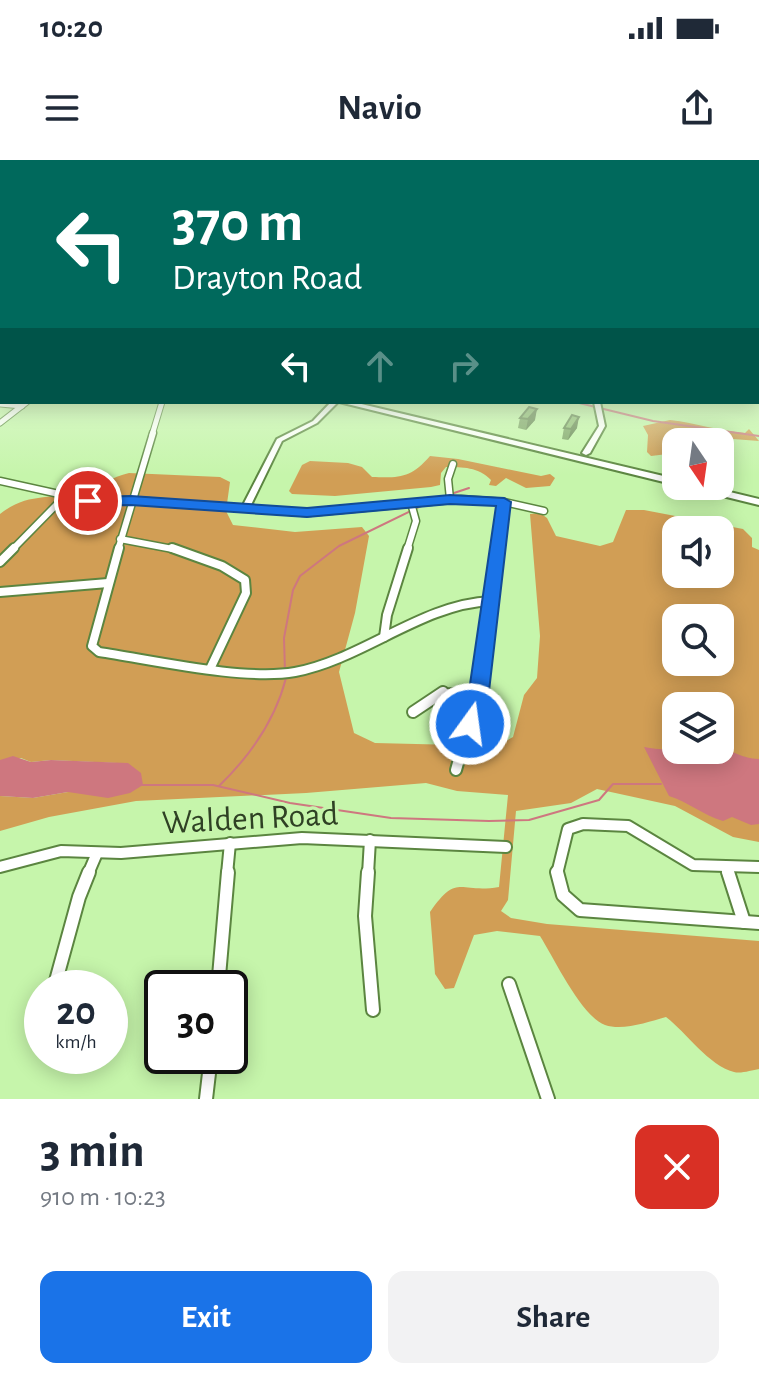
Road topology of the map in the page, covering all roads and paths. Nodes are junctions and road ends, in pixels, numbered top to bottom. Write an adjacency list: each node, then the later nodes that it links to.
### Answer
1 (0, 404): 2 (street)
2 (24, 404): 8 (street)
3 (161, 404): 20 (street)
4 (333, 404): 24 (street)
5 (352, 404): 9 (main road)
6 (378, 404): 10 (main road)
7 (597, 404): 10 (street)
8 (0, 423)
9 (477, 433): 10 (main road); 13 (main road)
10 (586, 453): 12 (main road)
11 (453, 464): 19 (street)
12 (662, 474)
13 (662, 476)
14 (0, 481): 17 (street)
15 (734, 489): 16 (main road)
16 (759, 495)
17 (65, 496): 20 (street); 27 (street)
18 (734, 496): 22 (main road)
19 (450, 499): 21 (street); 23 (street)
20 (131, 500): 24 (street); 26 (street)
21 (504, 502): 25 (street); 30 (street)
22 (759, 502)
23 (411, 503): 24 (street); 31 (street)
24 (245, 509)
25 (544, 511)
26 (120, 539): 28 (street); 32 (street)
27 (0, 562)
28 (108, 583): 29 (street); 32 (street)
29 (0, 592)
30 (491, 601): 31 (street); 33 (street)
31 (384, 637): 32 (street)
32 (210, 669)
33 (479, 691): 34 (street); 35 (street)
34 (413, 712)
35 (456, 770)
36 (370, 840): 37 (street, Walden Road); 38 (street, Walden Road); 48 (street)
37 (230, 843): 39 (street, Walden Road); 46 (street)
38 (506, 847)
39 (97, 853): 40 (street, Walden Road); 45 (street)
40 (0, 867)
41 (726, 867): 42 (street); 43 (street); 43 (street)
42 (759, 867)
43 (744, 922): 44 (street)
44 (759, 923)
45 (59, 970)
46 (219, 970)
47 (509, 984): 51 (street)
48 (373, 1010)
49 (209, 1074): 50 (street)
50 (206, 1099)
51 (548, 1099)

